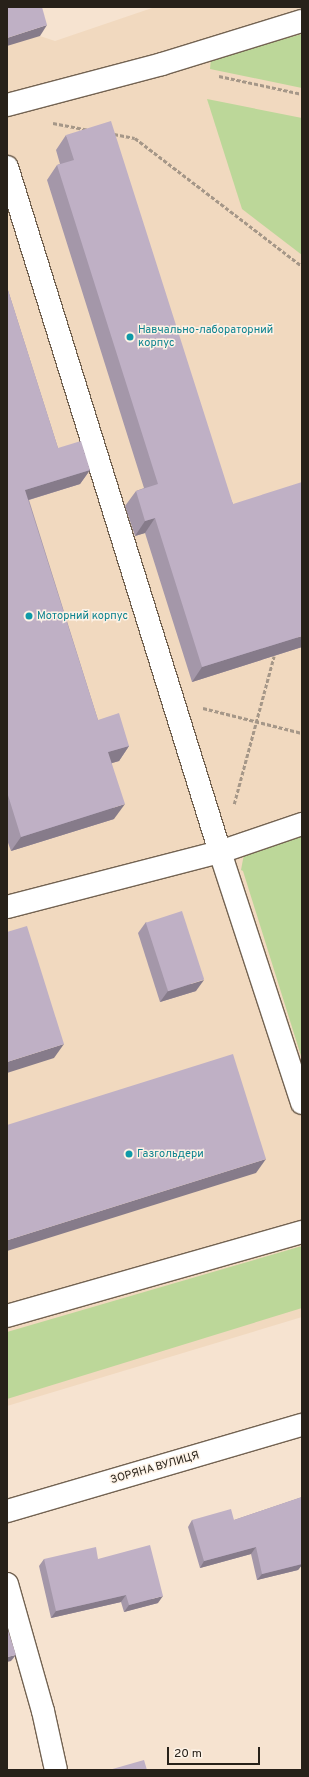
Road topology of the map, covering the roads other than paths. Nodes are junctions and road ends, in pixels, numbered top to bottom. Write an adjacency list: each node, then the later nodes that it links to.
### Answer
1 (302, 21): 2 (street)
2 (7, 105)
3 (7, 166): 5 (street)
4 (302, 824): 5 (street)
5 (220, 852): 6 (street); 7 (street)
6 (7, 907)
7 (302, 1103)
8 (302, 1232): 9 (street)
9 (7, 1316)
10 (302, 1425): 11 (street, ЗОРЯНА ВУЛИЦЯ)
11 (7, 1511)
12 (7, 1584): 13 (street)
13 (56, 1770)

